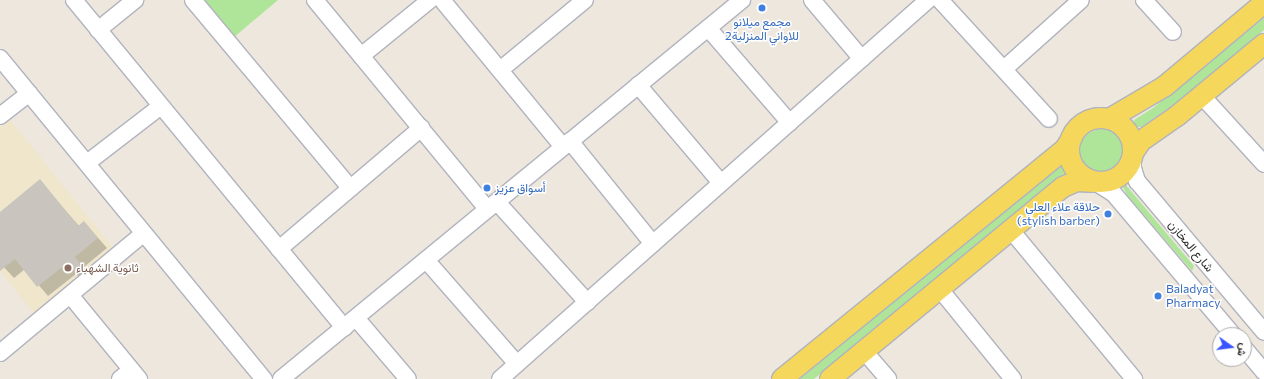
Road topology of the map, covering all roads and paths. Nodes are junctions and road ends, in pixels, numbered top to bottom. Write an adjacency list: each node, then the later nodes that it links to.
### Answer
1 (74, 0): 16 (street)
2 (134, 0): 16 (street)
3 (193, 0): 40 (street)
4 (315, 0): 19 (street)
5 (430, 0): 19 (street)
6 (442, 0): 23 (street)
7 (742, 0): 15 (street)
8 (812, 0): 21 (street)
9 (928, 0): 21 (street)
10 (940, 0): 22 (street)
11 (1081, 0): 22 (street)
12 (1144, 0): 17 (street)
13 (581, 1): 23 (street)
14 (1264, 3): 30 (main road)
15 (708, 28): 24 (street); 31 (street)
16 (98, 30): 27 (street)
17 (1173, 32)
18 (1264, 44): 26 (main road)
19 (361, 56): 32 (street)
20 (0, 58): 25 (street)
21 (862, 59): 31 (street)
22 (1004, 69): 29 (street)
23 (500, 70): 34 (street)
24 (638, 85): 34 (street); 39 (street)
25 (29, 93): 28 (street); 36 (street)
26 (1202, 96): 35 (main road); 37 (street)
27 (161, 106): 36 (street); 45 (street)
28 (0, 116)
29 (1049, 119)
30 (1109, 119): 33 (main road); 35 (main road)
31 (790, 123): 39 (street)
32 (420, 128): 40 (street); 41 (street)
33 (1072, 138): 38 (main road); 69 (main road)
34 (566, 144): 41 (street); 44 (street)
35 (1133, 153): 38 (main road); 47 (street, شارع المخازن)
36 (87, 163): 43 (street)
37 (1264, 164)
38 (1095, 182): 42 (main road); 48 (street, شارع المخازن)
39 (721, 184): 44 (street)
40 (350, 188): 45 (street)
41 (492, 206): 46 (street); 53 (street)
42 (1010, 229): 50 (main road); 72 (street)
43 (144, 233): 52 (street); 66 (street)
44 (653, 244): 53 (street)
45 (278, 249): 56 (street)
46 (426, 260): 54 (street); 61 (street)
47 (1204, 261): 48 (street); 49 (street, شارع المخازن)
48 (1184, 276): 51 (street, شارع المخازن)
49 (1217, 276): 51 (street); 57 (street, شارع المخازن)
50 (939, 288): 58 (main road); 64 (street)
51 (1197, 292): 55 (street, شارع المخازن)
52 (70, 295): 59 (street); 63 (street)
53 (586, 302): 61 (street)
54 (356, 318): 56 (street); 67 (street)
55 (1226, 327)
56 (344, 328): 65 (street)
57 (1264, 332)
58 (864, 351): 70 (main road); 71 (street)
59 (0, 353)
60 (1252, 358): 62 (street)
61 (517, 364): 68 (street)
62 (1264, 372)
63 (130, 376)
64 (1006, 376)
65 (284, 378)
66 (264, 379)
67 (408, 379)
68 (500, 379)
69 (782, 379)
70 (830, 379)
71 (888, 379)
72 (1134, 379)

